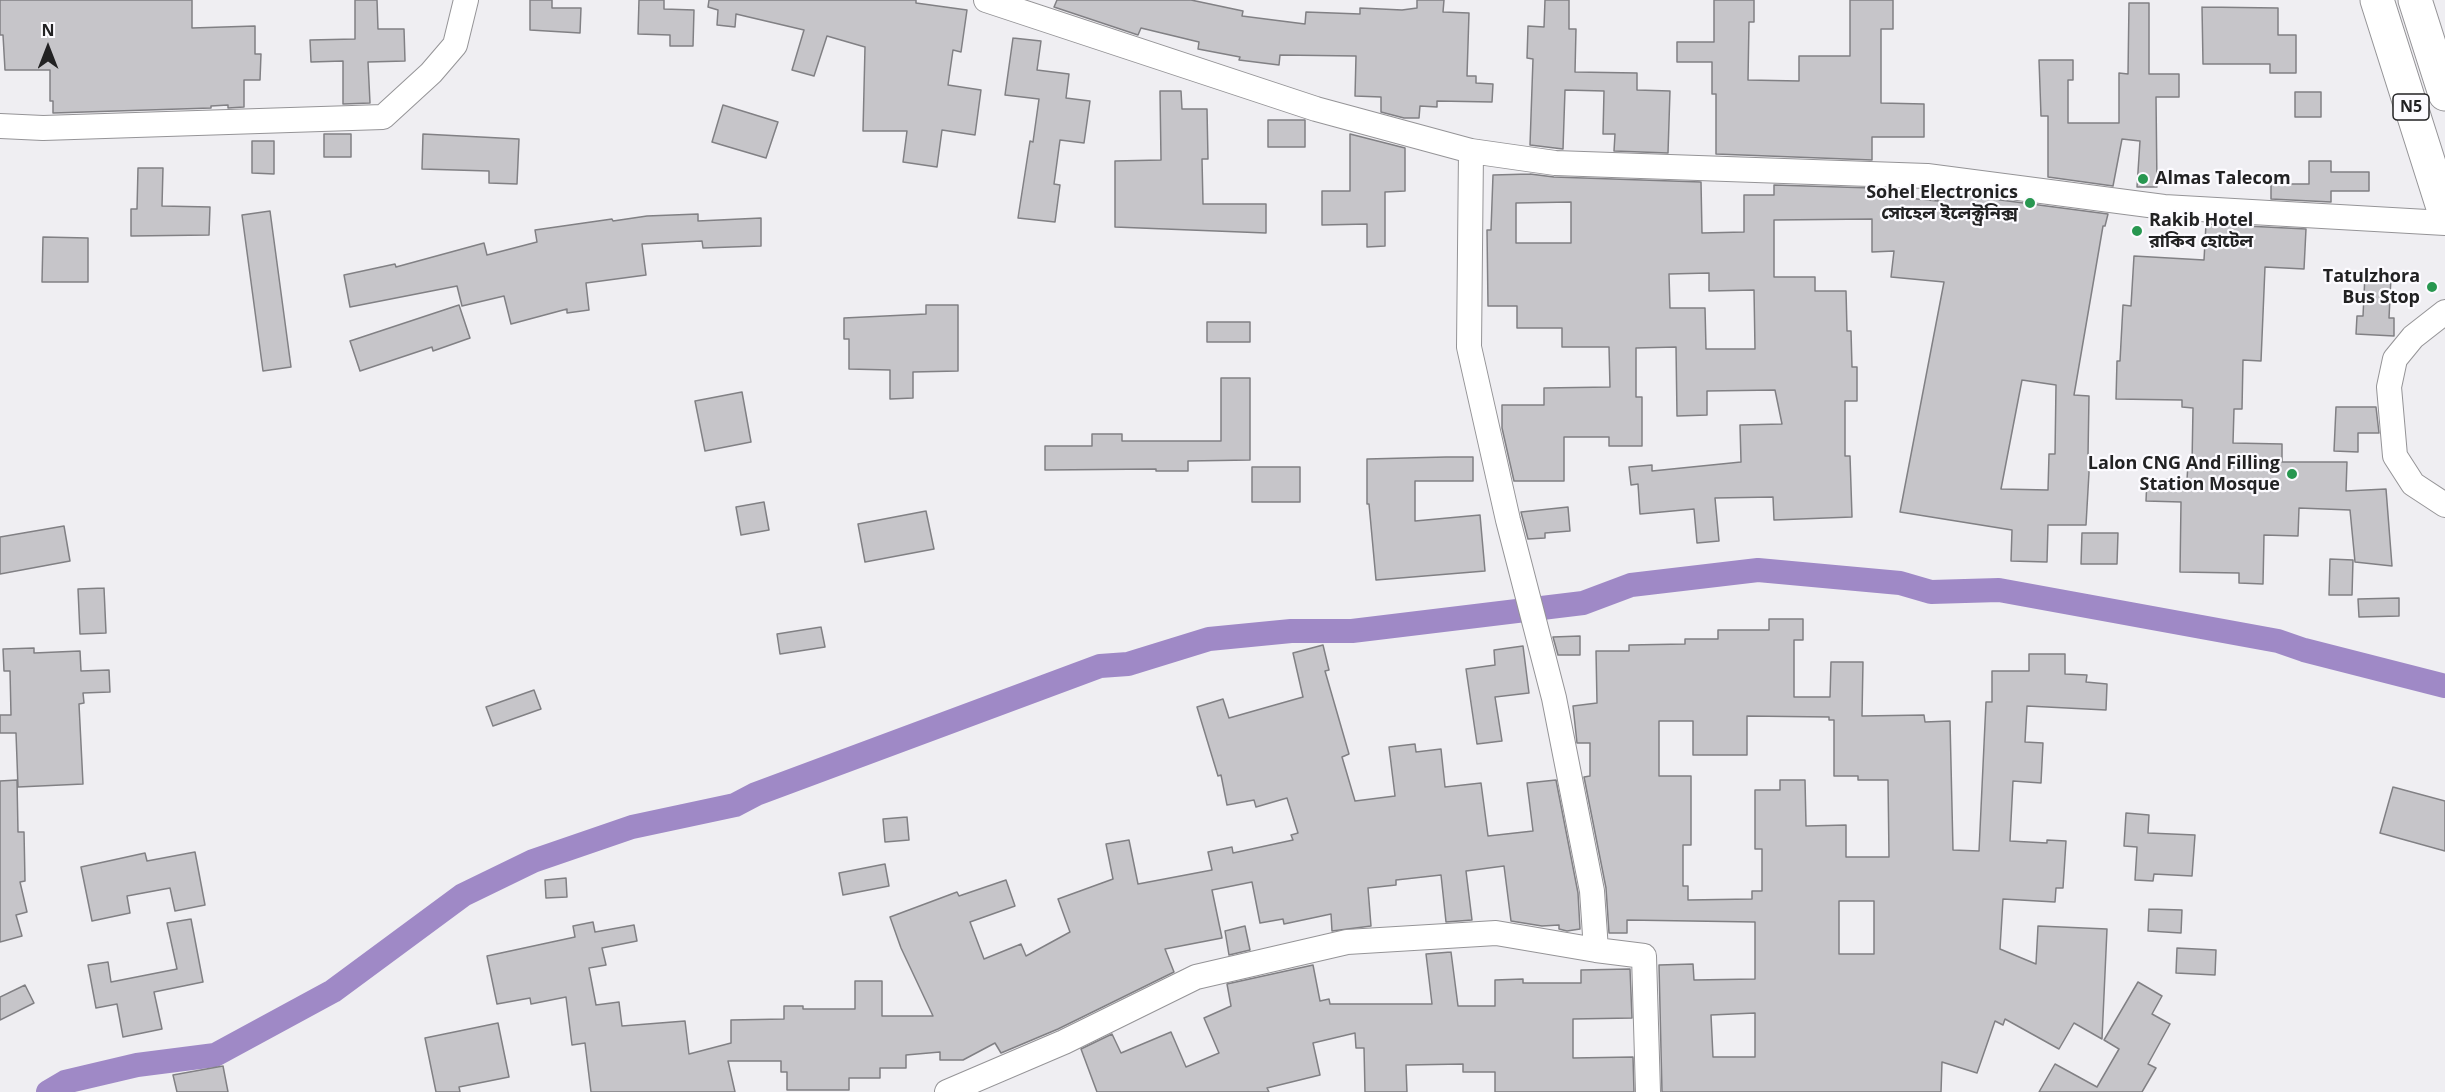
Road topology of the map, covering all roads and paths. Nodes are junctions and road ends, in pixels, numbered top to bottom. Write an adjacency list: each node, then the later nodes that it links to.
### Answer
1 (466, 0): 6 (street)
2 (986, 0): 7 (street)
3 (2377, 0): 8 (highway, N5)
4 (2415, 0): 5 (highway, N5)
5 (2445, 94)
6 (0, 126)
7 (1471, 151): 9 (street); 12 (street)
8 (2445, 214)
9 (2445, 223)
10 (2445, 312): 11 (street)
11 (2445, 505)
12 (1596, 950): 13 (street); 14 (street)
13 (947, 1092)
14 (1648, 1092)

